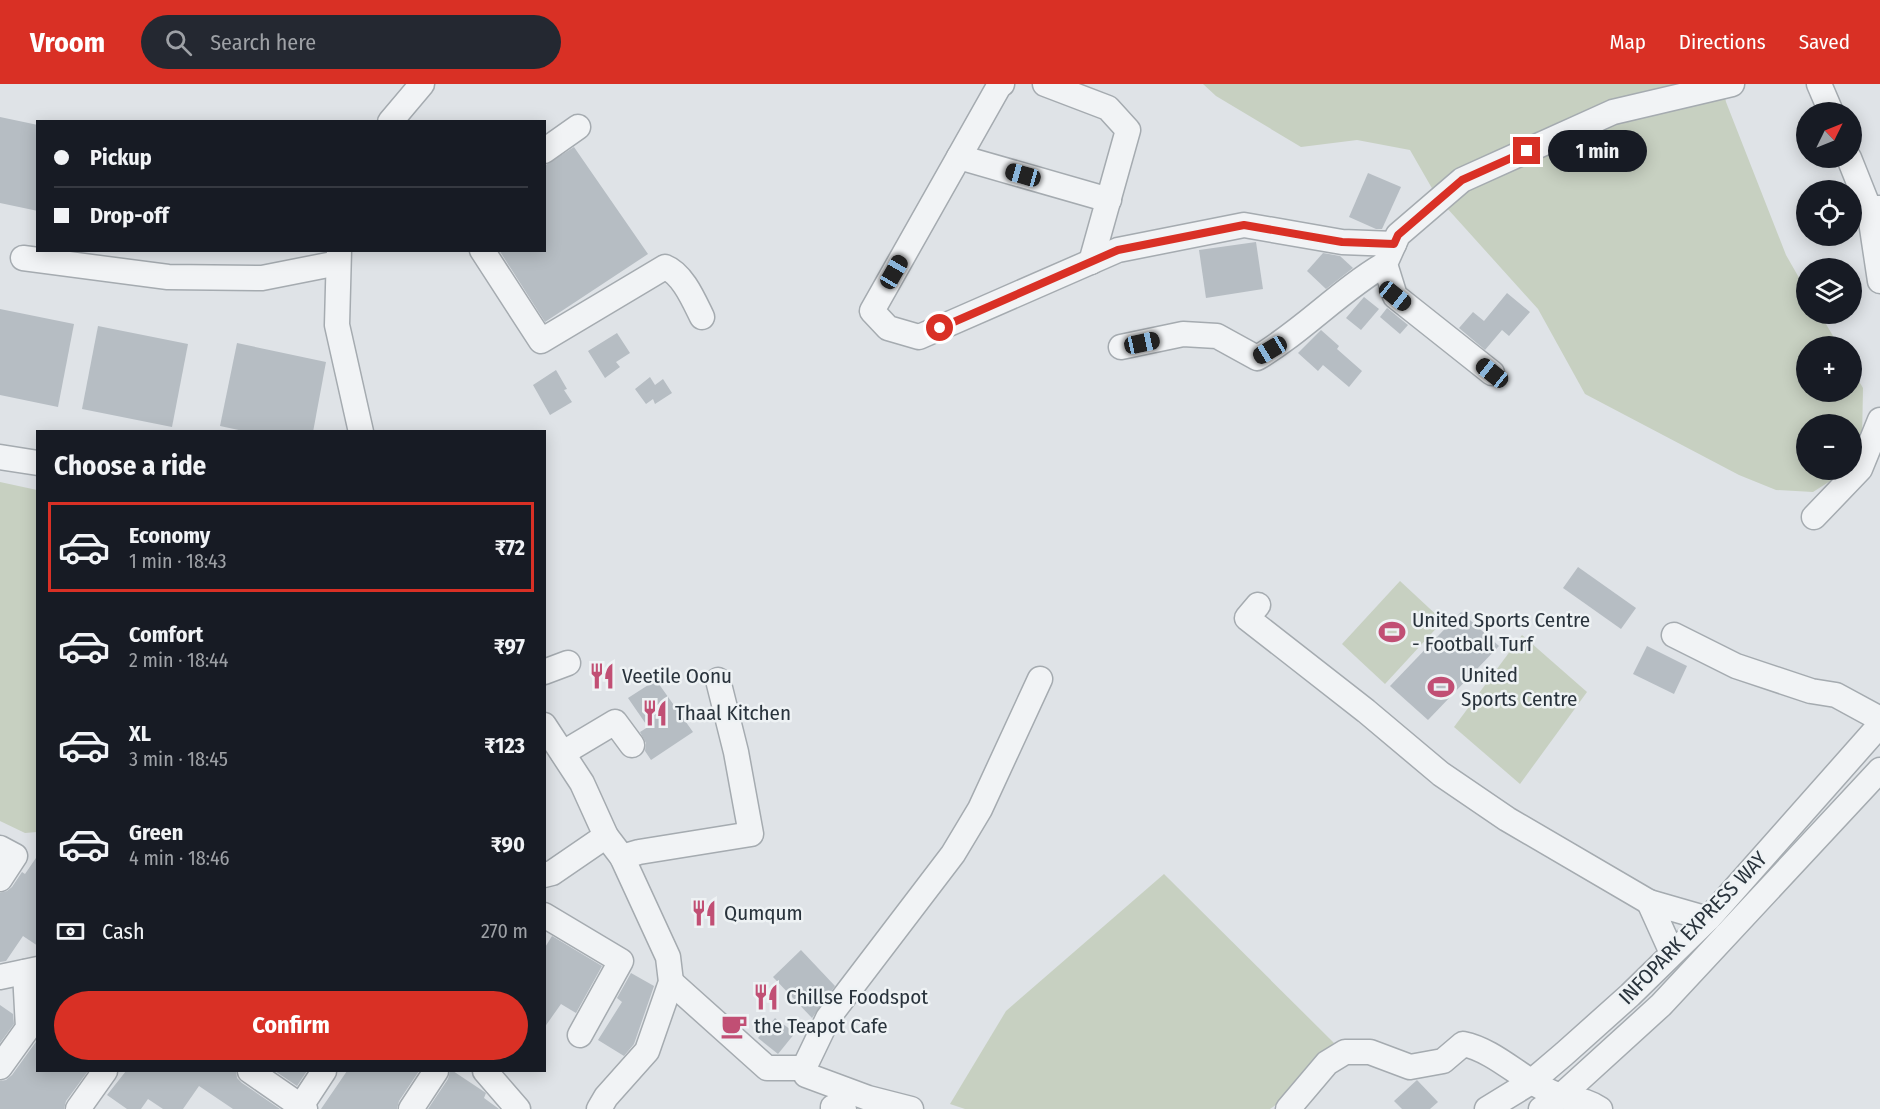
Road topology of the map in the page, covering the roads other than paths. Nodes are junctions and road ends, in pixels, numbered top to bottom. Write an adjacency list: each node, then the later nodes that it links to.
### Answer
1 (422, 84): 7 (street)
2 (1002, 84): 10 (street)
3 (1045, 84): 12 (street)
4 (1732, 84): 15 (street)
5 (1819, 84): 6 (street)
6 (1827, 102)
7 (392, 120)
8 (578, 127): 9 (street)
9 (546, 150)
10 (959, 157): 12 (street); 18 (street)
11 (1854, 168): 13 (street)
12 (1109, 200): 18 (street)
13 (1875, 208): 19 (street)
14 (483, 252): 20 (street)
15 (1390, 254): 18 (street); 21 (street); 22 (street)
16 (339, 257): 17 (street); 24 (street)
17 (24, 258)
18 (1091, 262)
19 (1880, 281)
20 (702, 317)
21 (1121, 347)
22 (1492, 373)
23 (1880, 420): 27 (street)
24 (361, 430)
25 (0, 457): 26 (street)
26 (36, 463)
27 (1814, 517)
28 (1258, 605): 45 (street)
29 (1674, 635): 34 (street)
30 (568, 663): 31 (street)
31 (546, 671)
32 (1040, 679): 54 (street)
33 (718, 680): 42 (street)
34 (1880, 718)
35 (1880, 725): 47 (street, INFOPARK EXPRESS WAY)
36 (546, 728): 38 (street)
37 (632, 745): 38 (street)
38 (562, 753): 40 (street)
39 (1880, 770): 61 (street, INFOPARK EXPRESS WAY)
40 (606, 836): 42 (street); 43 (street)
41 (0, 848): 44 (street)
42 (622, 857): 51 (street)
43 (546, 874)
44 (0, 879)
45 (1650, 902): 47 (street); 48 (street)
46 (546, 916): 52 (street)
47 (1708, 919): 48 (street, INFOPARK EXPRESS WAY)
48 (1672, 953): 60 (street, INFOPARK EXPRESS WAY)
49 (31, 970): 50 (street); 53 (street)
50 (0, 977)
51 (672, 982): 54 (street); 67 (street)
52 (580, 1035)
53 (0, 1067)
54 (804, 1068): 62 (street)
55 (104, 1072): 64 (street)
56 (251, 1072): 63 (street)
57 (323, 1072): 63 (street)
58 (435, 1072): 65 (street)
59 (486, 1072): 66 (street)
60 (1531, 1082): 61 (street); 71 (street); 72 (street, INFOPARK EXPRESS WAY)
61 (1551, 1102): 73 (street)
62 (879, 1105): 70 (street)
63 (303, 1107)
64 (78, 1109)
65 (411, 1109)
66 (518, 1109)
67 (599, 1109)
68 (833, 1109): 69 (street)
69 (844, 1109)
70 (911, 1109)
71 (1288, 1109)
72 (1486, 1109)
73 (1600, 1109)

